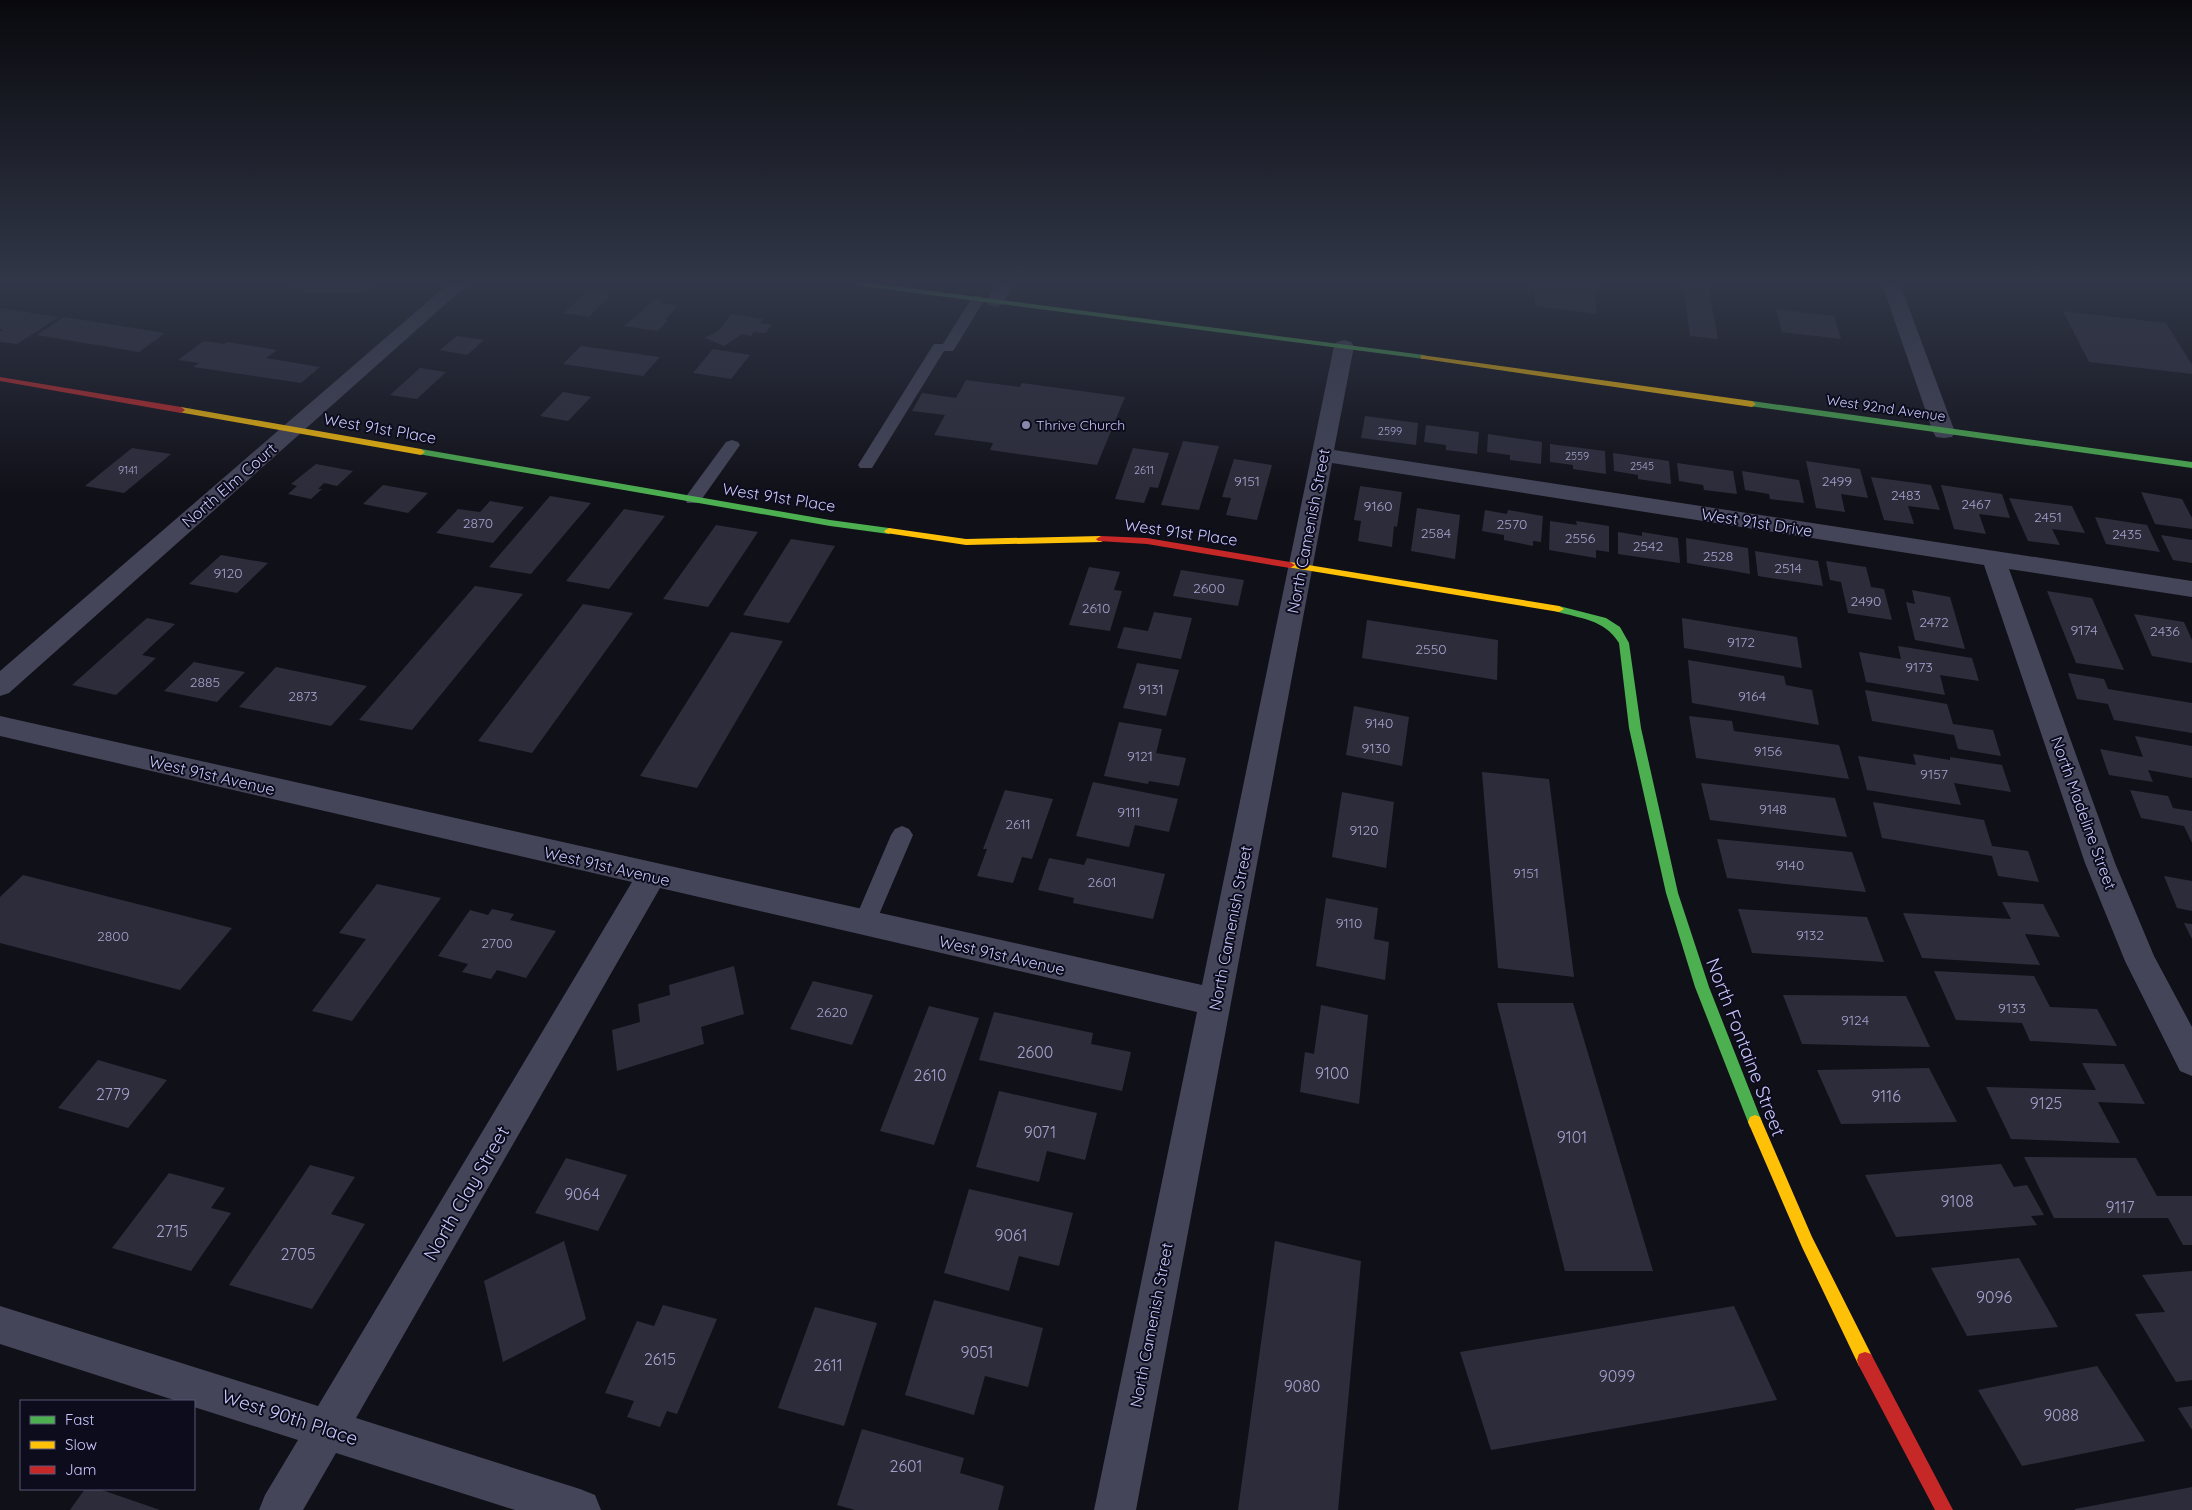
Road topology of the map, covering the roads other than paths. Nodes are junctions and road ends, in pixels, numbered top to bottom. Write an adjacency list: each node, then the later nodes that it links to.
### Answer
1 (378, 354): 7 (street, North Elm Court)
2 (940, 354): 11 (lane)
3 (1342, 354): 10 (street, North Camenish Street)
4 (1403, 354): 8 (street, West 92nd Avenue)
5 (1916, 354): 8 (street)
6 (0, 379): 7 (street, West 91st Place)
7 (292, 430): 13 (street, West 91st Place); 18 (street, North Elm Court)
8 (1944, 432): 12 (street, West 92nd Avenue)
9 (732, 445): 13 (lane)
10 (1323, 455): 14 (street, West 91st Drive); 15 (street, North Camenish Street)
11 (866, 465)
12 (2192, 465)
13 (692, 499): 15 (street, West 91st Place)
14 (1994, 559): 16 (street, West 91st Drive); 24 (street, North Madeline Street)
15 (1301, 566): 17 (street, West 91st Place); 23 (street, North Camenish Street)
16 (2192, 590)
17 (1557, 609): 30 (street, North Fontaine Street)
18 (0, 686)
19 (0, 726): 21 (street, West 91st Avenue)
20 (902, 835): 22 (lane)
21 (651, 876): 22 (street, West 91st Avenue); 26 (street, North Clay Street)
22 (864, 924): 23 (street, West 91st Avenue)
23 (1215, 1002): 29 (street, North Camenish Street)
24 (2192, 1060)
25 (0, 1324): 26 (street, West 90th Place)
26 (328, 1429): 27 (street, North Clay Street); 28 (street, West 90th Place)
27 (280, 1510)
28 (580, 1510)
29 (1115, 1510)
30 (1944, 1510)

